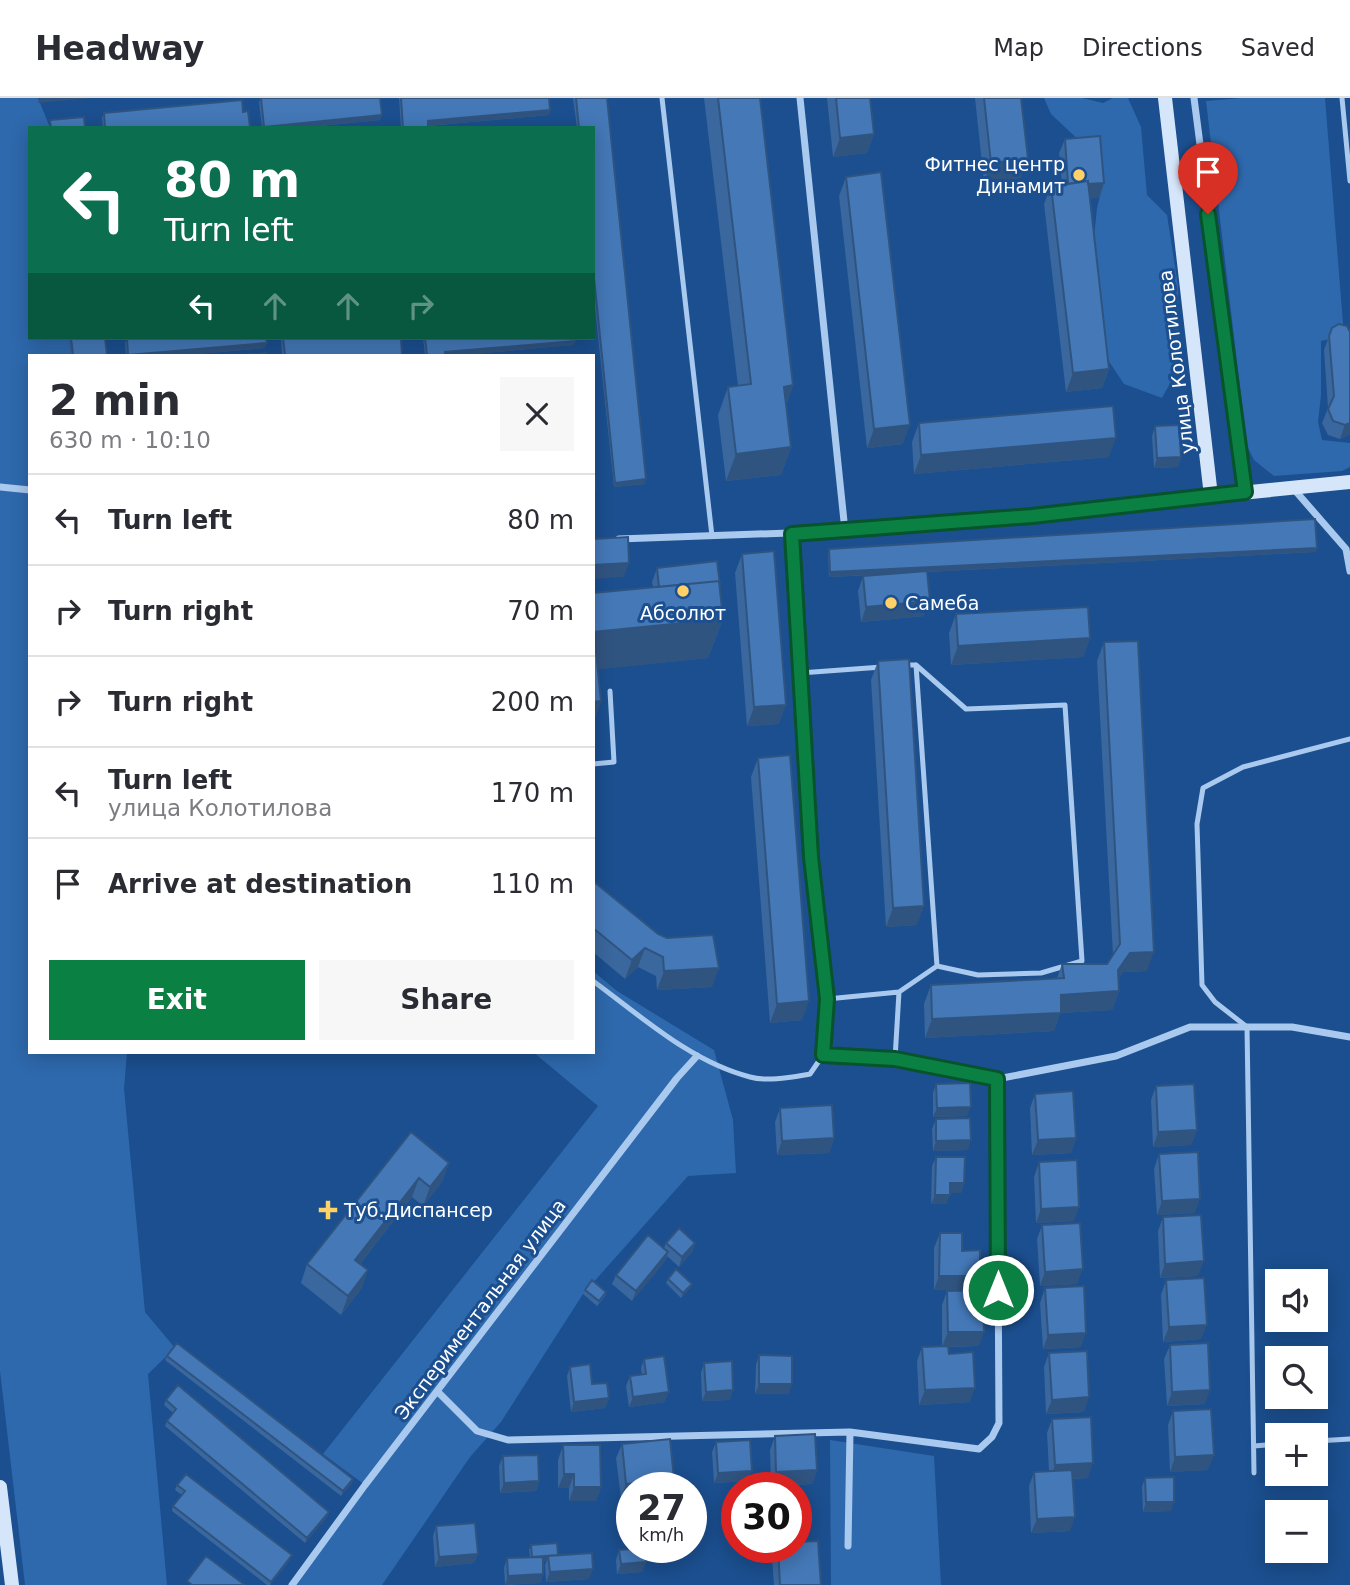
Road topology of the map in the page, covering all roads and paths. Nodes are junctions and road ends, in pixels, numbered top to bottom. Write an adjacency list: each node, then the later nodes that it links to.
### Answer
1 (662, 98): 15 (lane)
2 (800, 98): 13 (street)
3 (1166, 98): 12 (main road, улица Колотилова)
4 (1194, 98): 11 (street)
5 (1342, 98): 6 (lane)
6 (1350, 181)
7 (1350, 482): 8 (main road)
8 (1292, 486): 11 (main road); 18 (street)
9 (0, 487): 10 (street)
10 (28, 490)
11 (1245, 492): 12 (main road)
12 (1211, 496): 13 (street)
13 (845, 531): 14 (street)
14 (792, 534): 15 (street); 23 (lane)
15 (712, 536): 17 (street)
16 (1350, 539): 18 (street)
17 (606, 540)
18 (1346, 549): 19 (street)
19 (1350, 571)
20 (916, 664): 21 (lane); 27 (lane); 27 (lane)
21 (903, 665)
22 (890, 666): 23 (lane)
23 (800, 673): 30 (lane)
24 (610, 691): 26 (lane)
25 (1350, 739): 31 (lane)
26 (595, 764)
27 (937, 966): 29 (lane)
28 (595, 982): 34 (lane)
29 (899, 992): 30 (lane); 35 (lane)
30 (827, 999): 33 (lane)
31 (1247, 1027): 32 (street); 36 (street); 42 (lane)
32 (1350, 1037)
33 (823, 1055): 34 (lane); 35 (street)
34 (697, 1056): 37 (street, Экспериментальная улица)
35 (895, 1059): 36 (street)
36 (997, 1079): 38 (street)
37 (437, 1391): 38 (street); 47 (street, Экспериментальная улица)
38 (850, 1432): 45 (street)
39 (1350, 1439): 40 (lane)
40 (1328, 1440)
41 (1265, 1445): 42 (lane)
42 (1254, 1446): 43 (lane)
43 (1254, 1473)
44 (0, 1487): 46 (main road)
45 (848, 1546)
46 (12, 1585)
47 (292, 1585)

